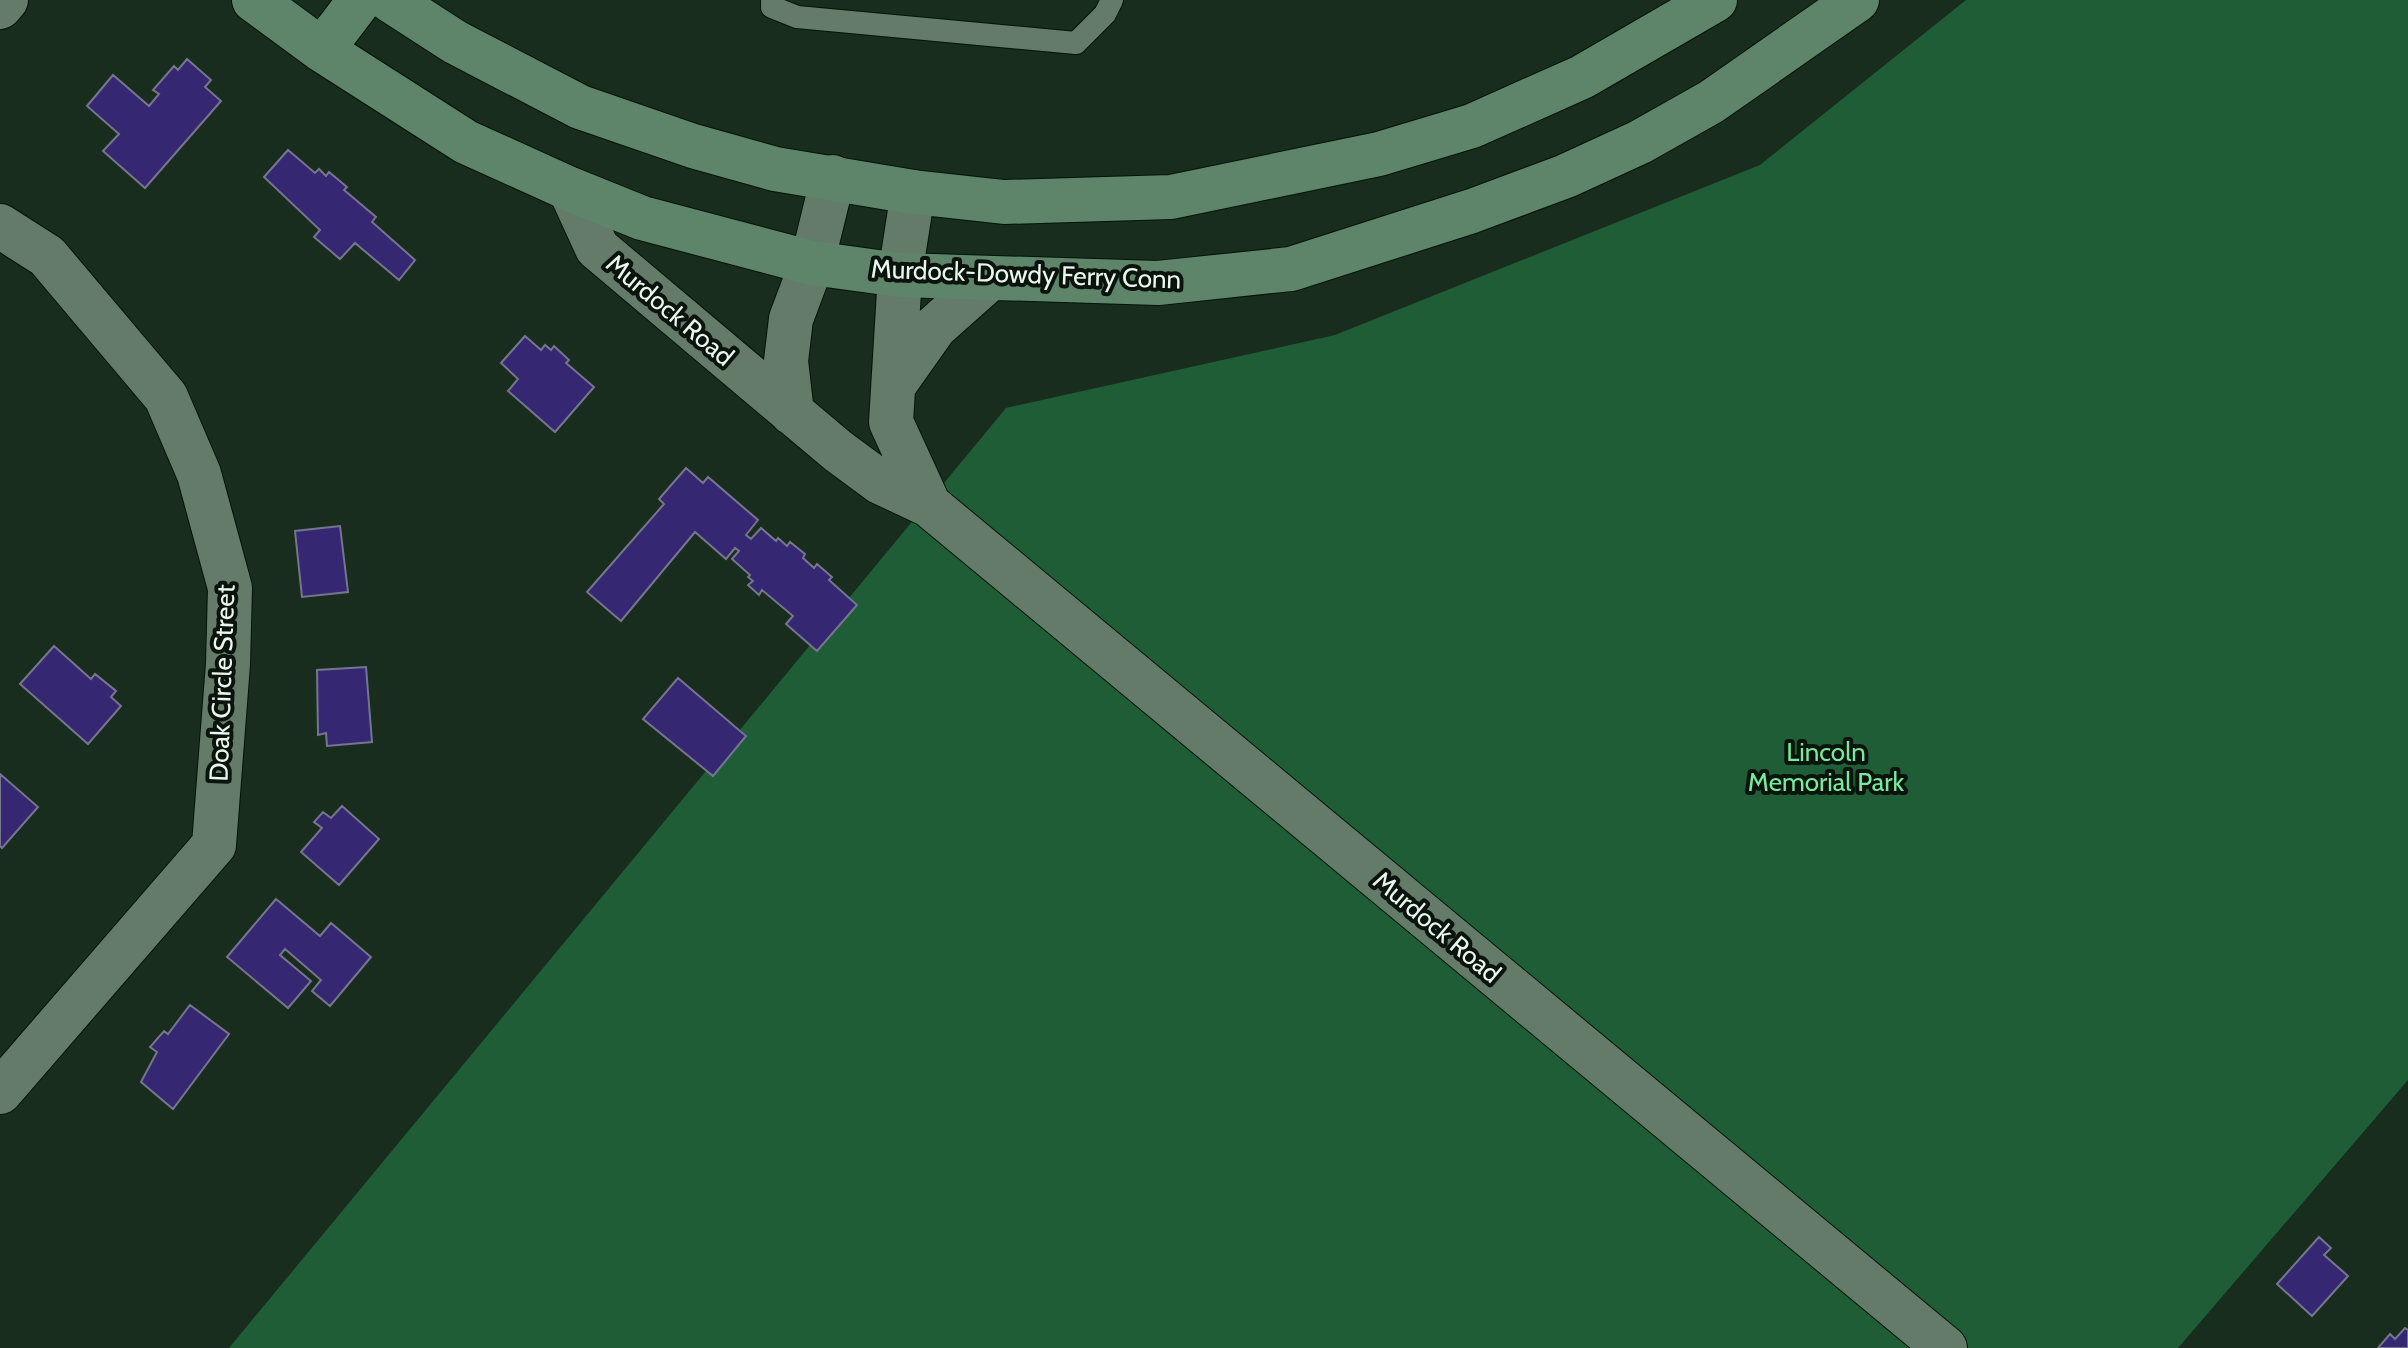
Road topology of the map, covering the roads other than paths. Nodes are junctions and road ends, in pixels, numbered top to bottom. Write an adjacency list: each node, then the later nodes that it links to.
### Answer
1 (6, 0): 9 (street)
2 (254, 0): 10 (main road)
3 (360, 0): 10 (main road)
4 (390, 0): 11 (main road)
5 (772, 0): 6 (lane)
6 (1112, 0)
7 (1715, 0): 13 (main road)
8 (1857, 0): 17 (main road, Murdock-Dowdy Ferry Conn)
9 (0, 7)
10 (322, 50): 12 (main road, Murdock-Dowdy Ferry Conn)
11 (833, 177): 13 (main road); 15 (street)
12 (570, 189): 15 (main road, Murdock-Dowdy Ferry Conn); 19 (street, Murdock Road)
13 (913, 192): 16 (street, Murdock Road)
14 (0, 226): 22 (street, Doak Circle Street)
15 (812, 263): 16 (main road, Murdock-Dowdy Ferry Conn); 19 (street)
16 (900, 275): 17 (main road, Murdock-Dowdy Ferry Conn); 18 (street, Murdock Road)
17 (989, 279): 18 (street)
18 (893, 403): 20 (street); 21 (street, Murdock Road)
19 (792, 413): 20 (street, Murdock Road)
20 (838, 451): 21 (street, Murdock Road)
21 (929, 505): 23 (street, Murdock Road)
22 (0, 1092)
23 (1945, 1348)

